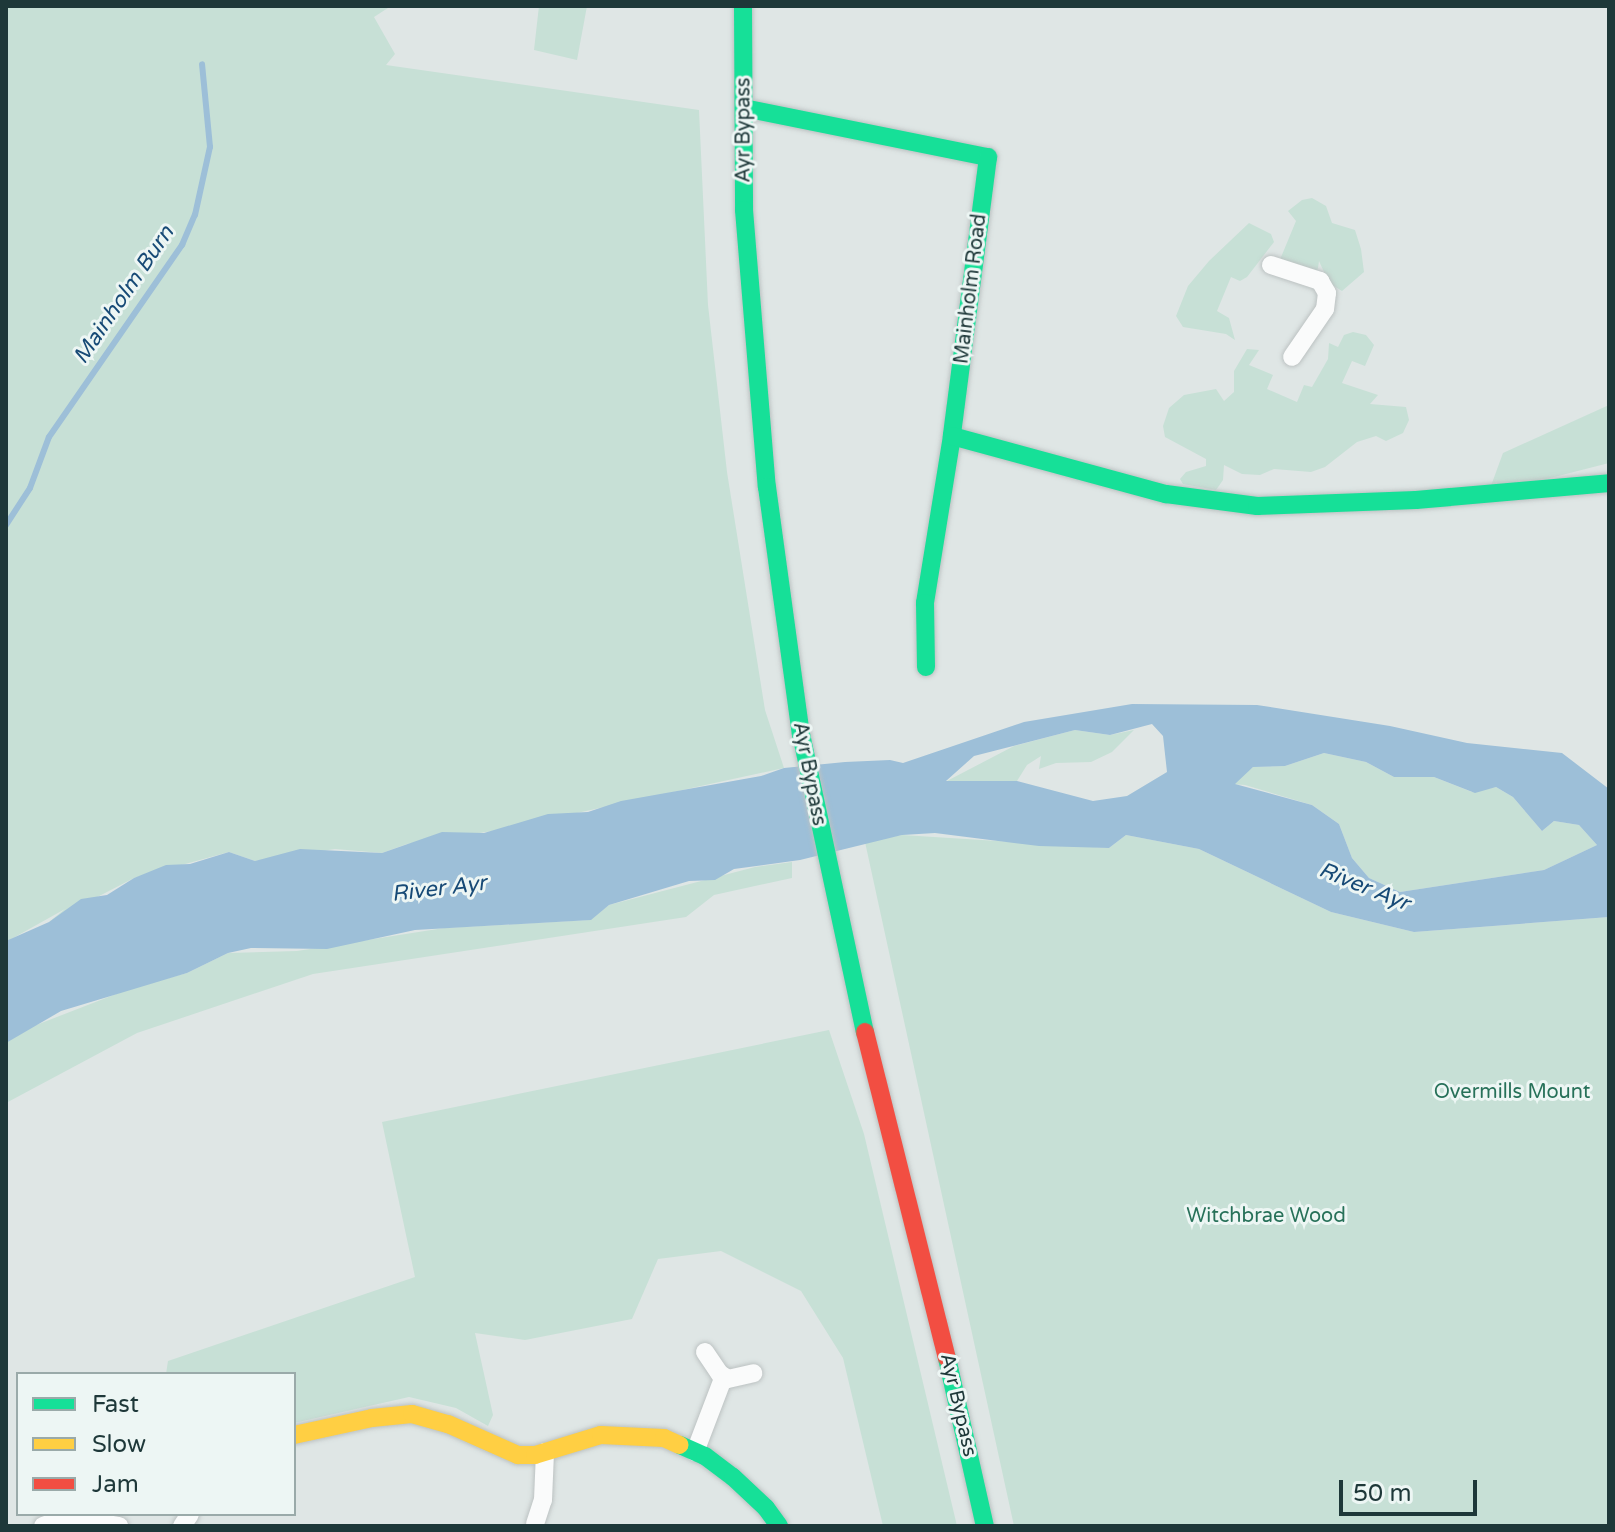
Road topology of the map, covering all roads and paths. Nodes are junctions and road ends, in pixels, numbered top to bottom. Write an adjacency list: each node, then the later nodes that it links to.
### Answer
1 (743, 6): 2 (main road, Ayr Bypass)
2 (744, 108): 5 (main road, Mainholm Road); 18 (main road, Ayr Bypass)
3 (1271, 265): 4 (street)
4 (1292, 357)
5 (952, 436): 6 (main road); 7 (main road, Mainholm Road)
6 (1609, 483)
7 (926, 667)
8 (705, 1352): 10 (street)
9 (753, 1373): 10 (street)
10 (724, 1376): 13 (street)
11 (296, 1435): 12 (main road)
12 (545, 1452): 13 (main road); 14 (street)
13 (695, 1452): 17 (main road)
14 (535, 1524)
15 (43, 1526): 16 (street)
16 (119, 1526)
17 (779, 1526)
18 (985, 1526)

